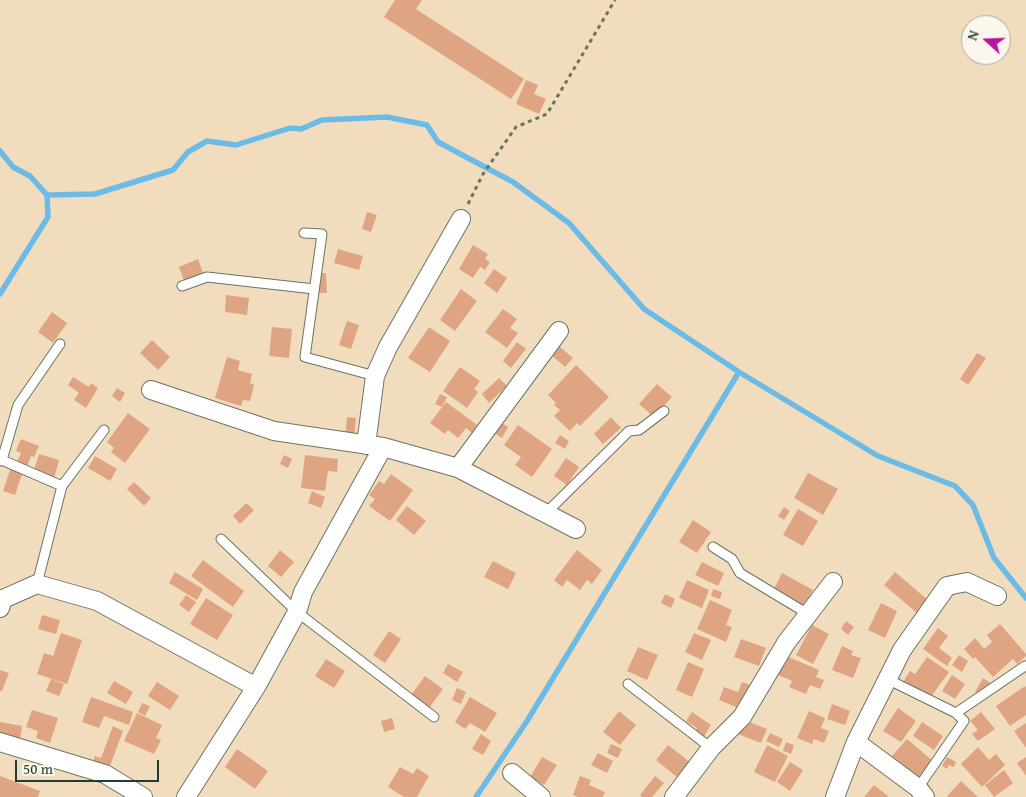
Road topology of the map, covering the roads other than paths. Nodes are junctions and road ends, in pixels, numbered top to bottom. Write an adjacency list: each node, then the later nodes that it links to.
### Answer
1 (461, 219): 7 (street)
2 (304, 233): 4 (lane)
3 (182, 286): 4 (lane)
4 (314, 289): 7 (lane)
5 (559, 331): 13 (street)
6 (60, 344): 12 (lane)
7 (375, 376): 11 (street)
8 (151, 390): 11 (street)
9 (664, 411): 15 (lane)
10 (104, 430): 14 (lane)
11 (374, 446): 13 (street); 23 (street)
12 (1, 460): 14 (lane)
13 (458, 468): 15 (street)
14 (62, 486): 20 (lane)
15 (546, 514): 16 (street)
16 (576, 529)
17 (221, 539): 23 (lane)
18 (713, 547): 24 (lane)
19 (833, 582): 24 (street)
20 (37, 584): 22 (street); 28 (street)
21 (997, 596): 26 (street)
22 (0, 608)
23 (297, 612): 28 (street); 30 (lane)
24 (808, 614): 33 (street)
25 (1025, 666): 29 (lane)
26 (889, 680): 29 (lane); 32 (street)
27 (628, 684): 33 (lane)
28 (256, 687): 37 (street)
29 (956, 714): 35 (lane)
30 (434, 717)
31 (0, 742): 36 (street)
32 (856, 742): 35 (street); 40 (street)
33 (711, 748): 39 (street)
34 (512, 773): 38 (street)
35 (921, 793)
36 (143, 797)
37 (186, 797)
38 (541, 797)
39 (674, 797)
40 (835, 797)

